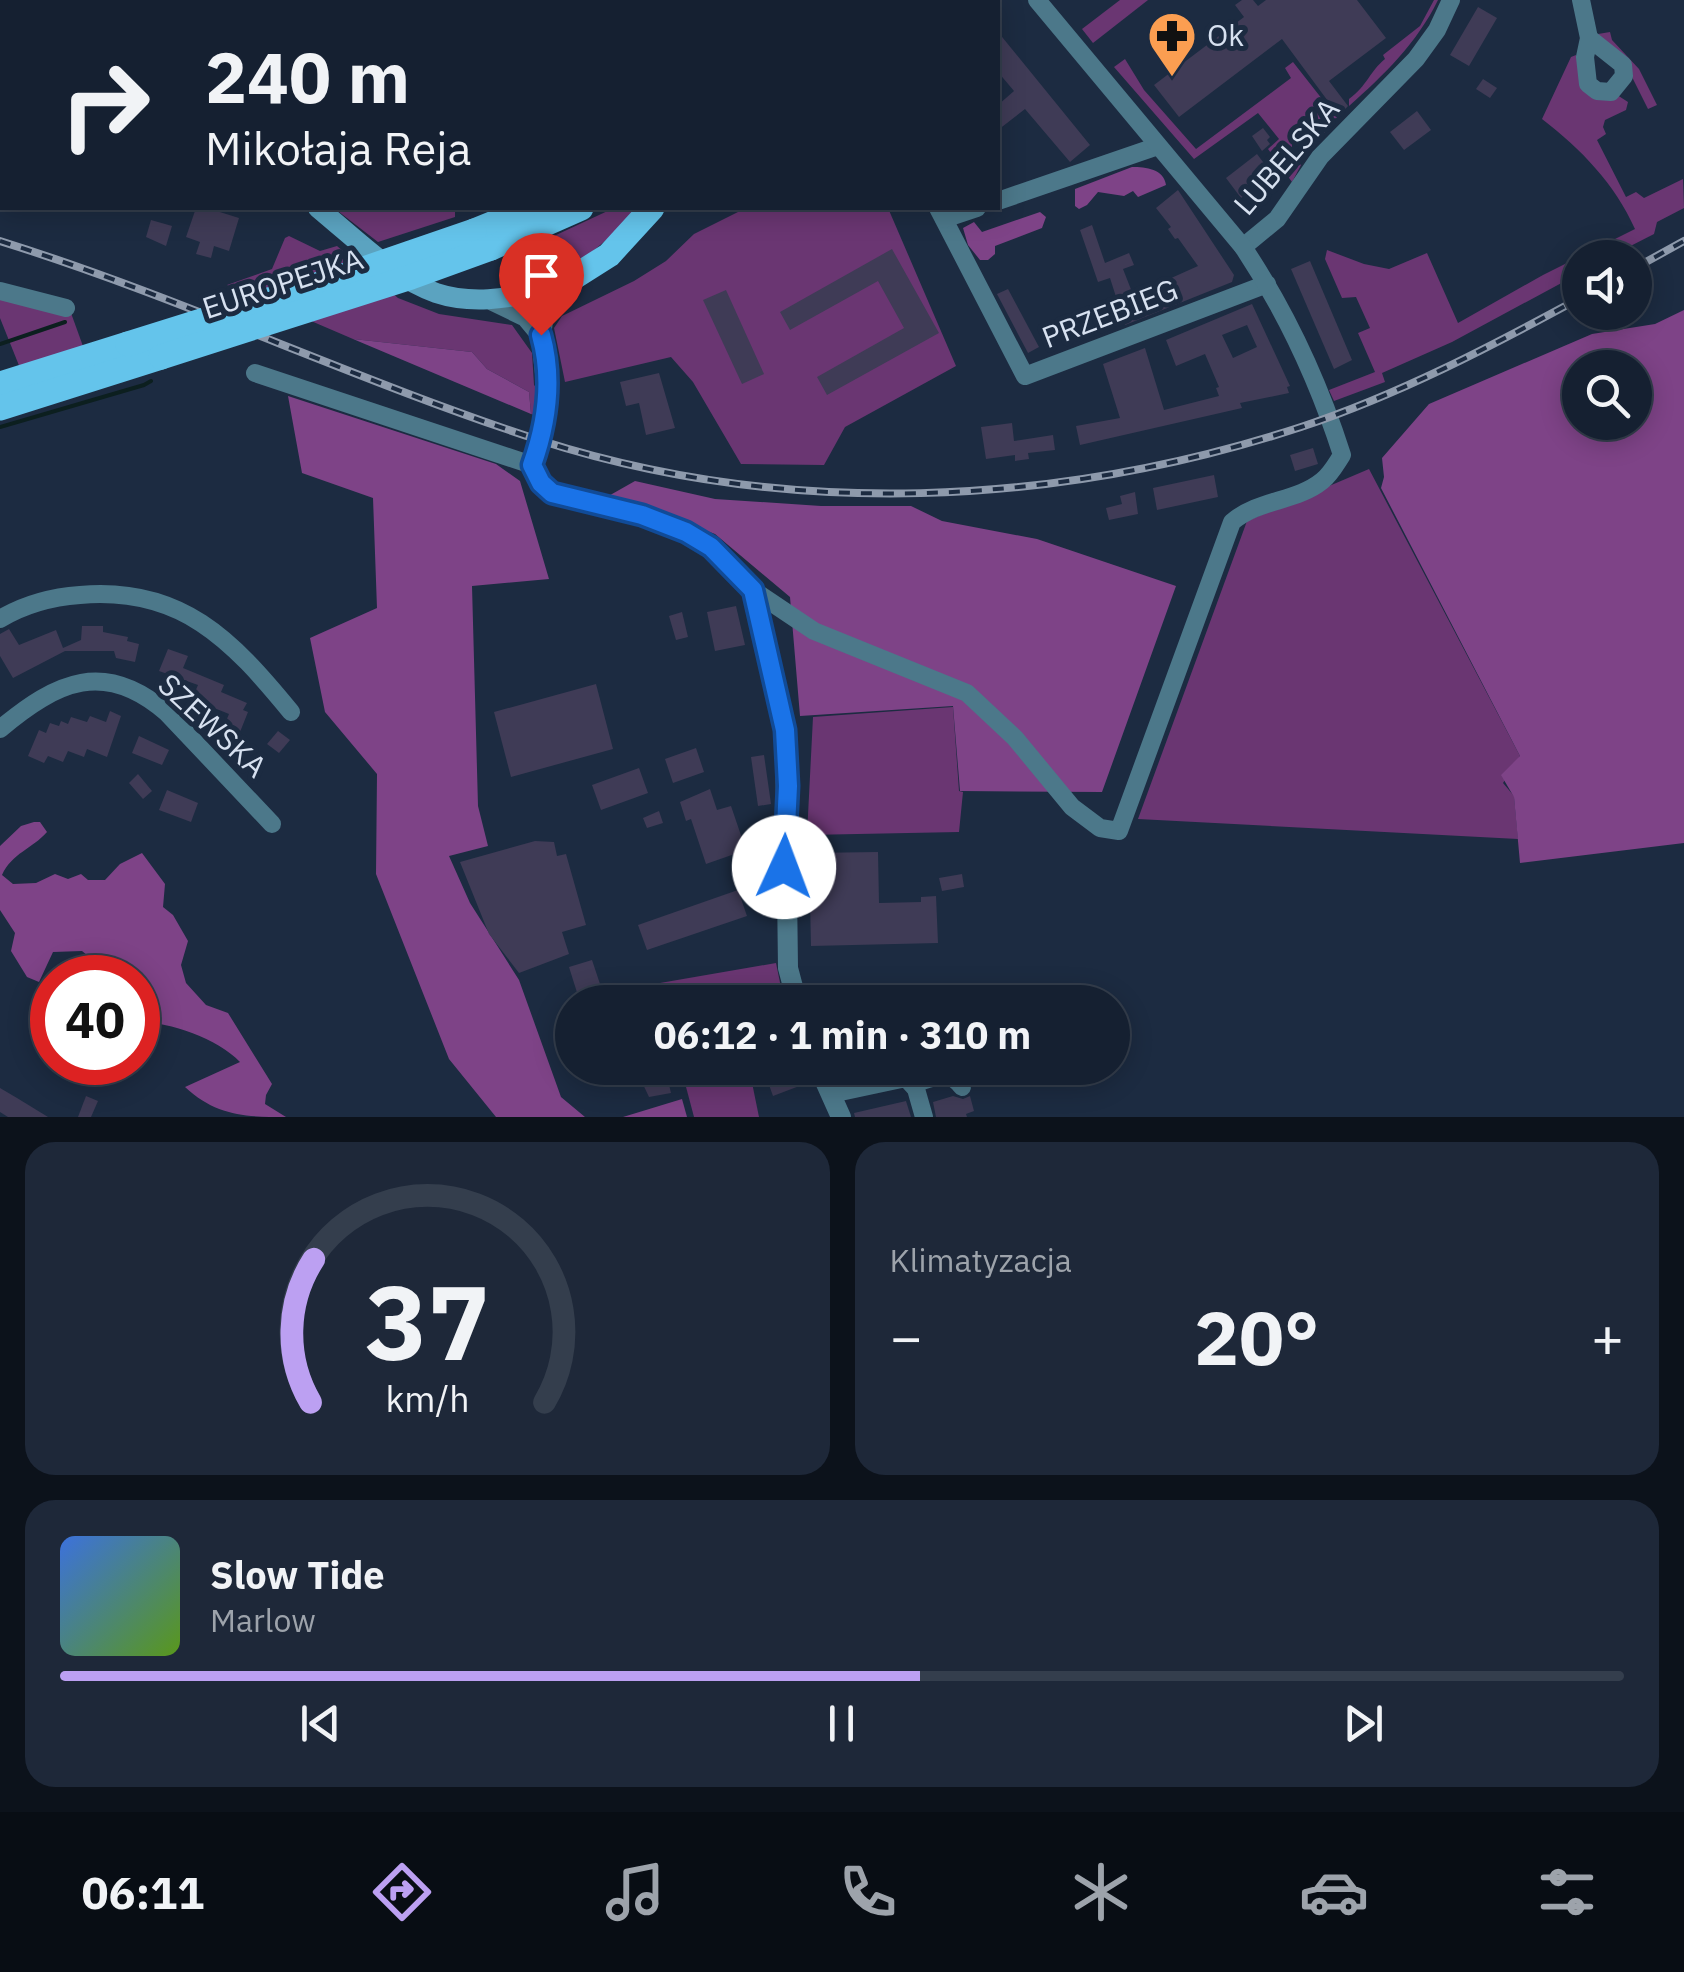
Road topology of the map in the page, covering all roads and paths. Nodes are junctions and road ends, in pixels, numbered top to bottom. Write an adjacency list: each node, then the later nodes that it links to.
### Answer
1 (1037, 0): 5 (street)
2 (1450, 0): 13 (street, LUBELSKA)
3 (1581, 0): 4 (street)
4 (1589, 38)
5 (1158, 146): 6 (street); 13 (street)
6 (1000, 200)
7 (320, 210): 17 (main road)
8 (527, 210): 12 (main road, EUROPEJKA)
9 (575, 210): 12 (main road, EUROPEJKA)
10 (650, 210): 15 (main road)
11 (941, 213): 14 (street, PRZEBIEG)
12 (482, 239): 21 (main road, EUROPEJKA, bridge); 22 (main road, EUROPEJKA, bridge)
13 (1243, 247): 14 (street, LUBELSKA)
14 (1267, 284): 24 (street, LUBELSKA)
15 (560, 286): 17 (main road); 19 (street)
16 (0, 291): 18 (street)
17 (493, 301): 19 (street)
18 (66, 308)
19 (541, 335): 23 (street)
20 (255, 373): 23 (street)
21 (0, 384)
22 (0, 408)
23 (532, 465): 24 (street)
24 (753, 590): 29 (street)
25 (0, 619): 26 (street)
26 (291, 712)
27 (0, 729): 28 (street, SZEWSKA)
28 (272, 824)
29 (792, 985)
30 (827, 1085): 33 (street)
31 (873, 1085): 33 (street)
32 (913, 1085): 35 (street)
33 (831, 1094): 34 (street)
34 (841, 1117)
35 (924, 1117)

